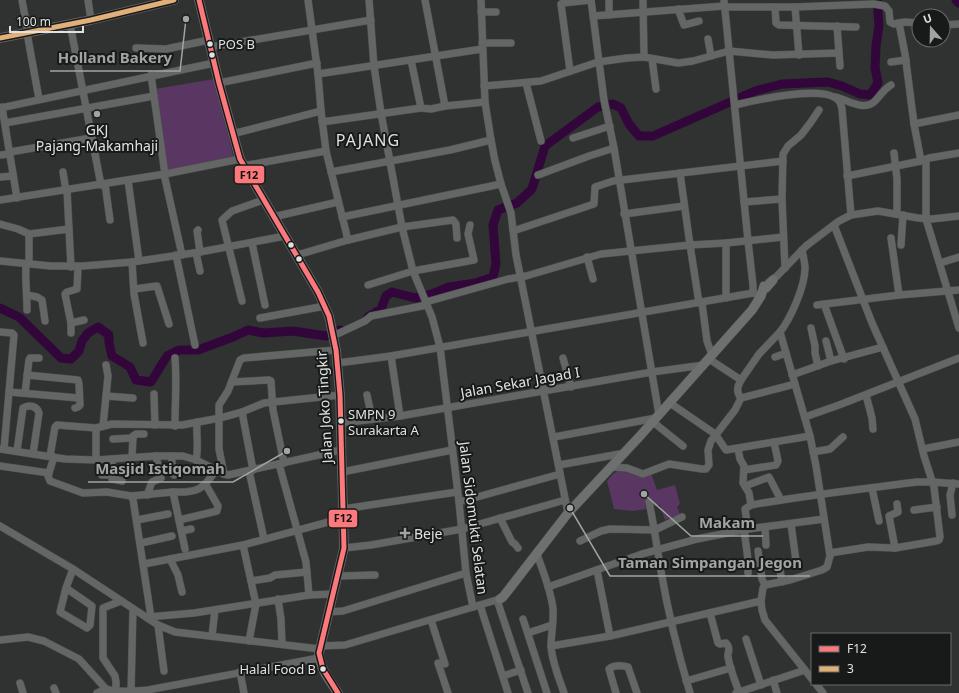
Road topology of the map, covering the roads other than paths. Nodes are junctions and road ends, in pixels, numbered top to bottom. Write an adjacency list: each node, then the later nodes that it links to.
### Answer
1 (22, 0): 33 (street)
2 (88, 0): 23 (street)
3 (174, 0): 12 (main road)
4 (199, 0): 37 (main road, Jalan Joko Tingkir)
5 (308, 0): 32 (street)
6 (371, 0): 24 (street, Jalan Sidomukti Selatan)
7 (425, 0): 43 (street)
8 (481, 0): 18 (street)
9 (591, 0): 22 (street); 55 (street)
10 (644, 0): 20 (street)
11 (609, 1): 21 (street)
12 (155, 2): 23 (main road)
13 (826, 3): 15 (street); 27 (street)
14 (724, 4): 16 (street); 17 (street); 40 (street)
15 (795, 7): 16 (street); 29 (street)
16 (775, 8): 29 (street)
17 (678, 9): 20 (street); 25 (street)
18 (481, 12): 19 (street); 38 (street)
19 (496, 12)
20 (644, 12): 21 (street); 45 (street)
21 (609, 15): 22 (street)
22 (593, 16): 49 (street)
23 (91, 20): 28 (main road)
24 (371, 20): 32 (street); 53 (street, Jalan Sidomukti Selatan)
25 (699, 21)
26 (911, 22): 27 (street)
27 (899, 23): 48 (street)
28 (70, 24): 33 (main road); 63 (street)
29 (796, 25): 30 (street); 42 (street)
30 (837, 26): 31 (street); 41 (street)
31 (856, 27)
32 (312, 30): 37 (street); 52 (street)
33 (27, 33): 34 (main road); 66 (street)
34 (0, 38)
35 (708, 39): 44 (street)
36 (511, 43): 38 (street)
37 (210, 44): 39 (street); 51 (main road, Jalan Joko Tingkir)
38 (482, 46): 43 (street); 61 (street)
39 (136, 48)
40 (729, 51): 42 (street); 44 (street); 68 (street)
41 (839, 53): 42 (street); 54 (street)
42 (799, 55)
43 (436, 56): 47 (street); 69 (street)
44 (711, 56): 46 (street)
45 (644, 57): 46 (street); 49 (street)
46 (652, 59): 62 (street)
47 (411, 60): 53 (street); 72 (street)
48 (906, 60): 50 (street); 79 (street)
49 (598, 62): 55 (street); 80 (street)
50 (891, 62)
51 (214, 63): 57 (street); 59 (main road, Jalan Joko Tingkir)
52 (317, 63): 56 (street); 59 (street)
53 (374, 66): 56 (street); 75 (street, Jalan Sidomukti Selatan)
54 (840, 66)
55 (570, 71): 58 (street)
56 (318, 74): 74 (street)
57 (151, 75): 63 (street); 64 (street)
58 (526, 83): 61 (street); 86 (street)
59 (219, 84): 82 (main road, Jalan Joko Tingkir)
60 (891, 85): 65 (street)
61 (484, 86): 67 (street)
62 (656, 89)
63 (82, 90): 66 (street); 71 (street)
64 (154, 96): 71 (street); 102 (street)
65 (828, 96): 68 (street); 105 (street)
66 (39, 99): 70 (street)
67 (485, 102): 69 (street); 85 (street)
68 (735, 104): 97 (street)
69 (445, 106): 72 (street)
70 (1, 107): 78 (street)
71 (86, 108): 78 (street); 83 (street)
72 (421, 108): 75 (street)
73 (819, 110): 94 (street)
74 (321, 111): 77 (street); 82 (street)
75 (381, 113): 77 (street); 93 (street, Jalan Sidomukti Selatan)
76 (959, 115): 79 (street)
77 (322, 122): 88 (street)
78 (5, 123): 81 (street)
79 (914, 124): 95 (street)
80 (610, 126): 84 (street); 87 (street)
81 (3, 133): 89 (street)
82 (232, 134): 96 (main road, Jalan Joko Tingkir)
83 (92, 138): 89 (street); 109 (street)
84 (573, 138)
85 (491, 140): 93 (street); 110 (street)
86 (541, 141)
87 (614, 148): 103 (street); 108 (street)
88 (326, 151): 96 (street); 100 (street)
89 (10, 153): 92 (street); 104 (street)
90 (894, 153): 98 (street)
91 (959, 153): 95 (street)
92 (0, 155)
93 (390, 161): 100 (street); 118 (street, Jalan Sidomukti Selatan)
94 (783, 161): 97 (street); 113 (street)
95 (923, 161): 98 (street); 126 (street)
96 (241, 163): 102 (street); 115 (main road, Jalan Joko Tingkir)
97 (741, 166): 101 (street); 117 (street)
98 (896, 166): 105 (street); 122 (street)
99 (63, 172): 111 (street)
100 (331, 172): 116 (street)
101 (680, 173): 108 (street); 119 (street)
102 (165, 174): 107 (street); 150 (street)
103 (538, 175)
104 (13, 176): 106 (street); 112 (street)
105 (847, 176): 121 (street)
106 (0, 177)
107 (128, 180): 109 (street); 155 (street)
108 (618, 180): 120 (street); 134 (street)
109 (103, 184): 111 (street); 127 (street)
110 (501, 184): 118 (street); 134 (street)
111 (66, 191): 112 (street); 133 (street)
112 (17, 198): 114 (street)
113 (782, 199): 117 (street); 137 (street)
114 (0, 200)
115 (263, 200): 124 (main road, Jalan Joko Tingkir); 146 (street)
116 (338, 202): 124 (street); 125 (street)
117 (744, 202): 141 (street)
118 (398, 206): 125 (street); 131 (street, Jalan Sidomukti Selatan)
119 (684, 206): 120 (street); 145 (street)
120 (624, 214): 149 (street)
121 (851, 215): 122 (street); 130 (street)
122 (900, 215): 126 (street); 144 (street)
123 (959, 216): 126 (street)
124 (273, 217): 136 (main road, Jalan Joko Tingkir)
125 (342, 217): 140 (street)
126 (926, 219): 157 (street)
127 (110, 220)
128 (0, 224): 135 (street)
129 (470, 225): 161 (street)
130 (834, 225): 147 (street); 174 (street)
131 (402, 227): 138 (street); 140 (street); 161 (street, Jalan Sidomukti Selatan)
132 (198, 230): 148 (street)
133 (69, 231): 135 (street); 158 (street)
134 (513, 231): 162 (street)
135 (30, 234): 156 (street)
136 (285, 236): 142 (street); 151 (main road, Jalan Joko Tingkir)
137 (783, 237): 141 (street); 159 (street)
138 (457, 238)
139 (891, 238): 172 (street)
140 (348, 240): 151 (street)
141 (748, 241): 143 (street); 166 (street)
142 (252, 243): 146 (street); 178 (street)
143 (726, 243): 145 (street); 173 (street)
144 (901, 244)
145 (690, 245): 149 (street); 177 (street)
146 (229, 248): 148 (street); 175 (street)
147 (802, 250): 159 (street); 192 (street)
148 (198, 252): 150 (street); 160 (street)
149 (631, 252): 152 (street); 181 (street)
150 (179, 255): 155 (street); 196 (street)
151 (297, 255): 179 (main road, Jalan Joko Tingkir)
152 (587, 257): 162 (street); 163 (street)
153 (959, 257): 157 (street)
154 (0, 261): 156 (street)
155 (135, 261): 158 (street); 167 (street)
156 (27, 264): 158 (street); 171 (street)
157 (940, 264): 168 (street)
158 (74, 267): 185 (street)
159 (785, 268): 164 (street)
160 (200, 271)
161 (413, 271): 165 (street); 176 (street, Jalan Sidomukti Selatan)
162 (520, 277): 176 (street); 189 (street)
163 (593, 279)
164 (773, 280): 170 (main road)
165 (368, 285)
166 (753, 285): 170 (street); 170 (street)
167 (134, 289): 186 (street); 195 (street)
168 (948, 290): 169 (street); 172 (street); 188 (street)
169 (959, 290)
170 (760, 291): 173 (street); 208 (main road)
171 (27, 295): 180 (street); 183 (street)
172 (899, 295): 174 (street)
173 (726, 298): 177 (street)
174 (863, 300): 198 (street); 207 (street)
175 (242, 302)
176 (426, 302): 193 (street); 197 (street, Jalan Sidomukti Selatan)
177 (701, 303): 181 (street); 208 (street)
178 (266, 305)
179 (325, 306): 182 (street); 193 (main road, Jalan Joko Tingkir)
180 (26, 310)
181 (642, 312): 189 (street); 213 (street)
182 (260, 318)
183 (45, 320)
184 (84, 320): 185 (street)
185 (71, 323): 191 (street)
186 (169, 324)
187 (811, 328): 212 (street)
188 (959, 328)
189 (531, 331): 197 (street); 222 (street)
190 (0, 332): 221 (street)
191 (71, 332)
192 (780, 332): 200 (street); 216 (street)
193 (333, 336): 199 (main road, Jalan Joko Tingkir)
194 (826, 341): 209 (street)
195 (143, 343)
196 (195, 345)
197 (440, 347): 201 (street); 235 (street, Jalan Sidomukti Selatan)
198 (883, 347): 207 (street); 217 (street)
199 (336, 350): 210 (main road, Jalan Joko Tingkir); 218 (street)
200 (786, 353): 202 (street); 215 (street)
201 (391, 356): 210 (street); 238 (street)
202 (775, 357)
203 (39, 358): 214 (street)
204 (175, 358): 245 (street)
205 (562, 358): 220 (street)
206 (959, 358): 217 (street)
207 (844, 359): 209 (street)
208 (708, 360): 213 (street, Jalan Sekar Jagad I); 216 (street); 237 (main road)
209 (831, 361): 212 (street)
210 (338, 363): 225 (main road, Jalan Joko Tingkir)
211 (106, 365): 228 (street)
212 (818, 366): 215 (street)
213 (652, 372): 220 (street, Jalan Sekar Jagad I); 237 (street)
214 (27, 375): 223 (street); 229 (street)
215 (792, 375): 219 (street)
216 (741, 380): 231 (street)
217 (899, 381): 227 (street); 260 (street)
218 (232, 382): 232 (street); 240 (street)
219 (795, 384): 231 (street); 239 (street)
220 (571, 387): 222 (street, Jalan Sekar Jagad I)
221 (9, 392): 223 (street); 258 (street)
222 (544, 392): 235 (street, Jalan Sekar Jagad I); 251 (street)
223 (25, 393): 229 (street)
224 (154, 394): 244 (street)
225 (340, 395): 232 (street); 243 (main road, Jalan Joko Tingkir)
226 (367, 395): 241 (street)
227 (866, 395): 239 (street); 247 (street)
228 (106, 396): 230 (street); 246 (street)
229 (79, 398): 234 (street)
230 (133, 398)
231 (742, 398): 233 (street); 249 (street)
232 (273, 402): 236 (street); 274 (street)
233 (749, 403)
234 (75, 408)
235 (447, 408): 238 (street, Jalan Sekar Jagad I); 262 (street, Jalan Sidomukti Selatan)
236 (242, 412): 240 (street); 279 (street)
237 (660, 412): 249 (street); 251 (street); 257 (street); 265 (main road)
238 (400, 416): 241 (street, Jalan Sekar Jagad I)
239 (805, 417): 250 (street)
240 (220, 418): 242 (street); 283 (street)
241 (372, 419): 243 (street, Jalan Sekar Jagad I)
242 (197, 422): 245 (street); 273 (street)
243 (341, 424): 261 (main road, Jalan Joko Tingkir)
244 (155, 425): 245 (street); 246 (street)
245 (175, 426)
246 (100, 427): 269 (street); 272 (street)
247 (873, 429)
248 (144, 434): 253 (street)
249 (715, 434): 259 (street); 277 (street)
250 (810, 436): 255 (street); 264 (street)
251 (554, 437): 275 (street)
252 (843, 437): 264 (street)
253 (133, 438): 254 (street); 270 (street)
254 (113, 439)
255 (774, 442): 259 (street); 280 (street)
256 (959, 442): 260 (street)
257 (683, 446)
258 (2, 449): 263 (street)
259 (738, 449): 280 (street)
260 (923, 449): 289 (street)
261 (341, 450): 274 (street); 281 (main road, Jalan Joko Tingkir)
262 (452, 450): 281 (street); 295 (street, Jalan Sidomukti Selatan)
263 (17, 451): 266 (street); 266 (street)
264 (813, 452): 297 (street)
265 (625, 453): 275 (street); 277 (main road)
266 (33, 454): 269 (street)
267 (156, 456): 268 (street); 270 (street); 296 (street)
268 (171, 456): 273 (street); 287 (street)
269 (52, 457): 272 (street); 282 (street)
270 (132, 458): 271 (street)
271 (112, 459): 272 (street); 286 (street)
272 (96, 460)
273 (196, 460): 278 (street)
274 (282, 464): 279 (street); 324 (street)
275 (559, 465): 284 (street)
276 (0, 466): 282 (street)
277 (612, 467): 305 (main road)
278 (216, 470): 283 (street); 291 (street)
279 (251, 470): 283 (street); 328 (street)
280 (744, 470): 292 (street)
281 (342, 472): 310 (main road, Jalan Joko Tingkir)
282 (49, 473): 298 (street)
283 (224, 474)
284 (560, 474): 300 (street); 301 (street)
285 (102, 475): 286 (street)
286 (112, 475): 288 (street)
287 (174, 475)
288 (122, 481)
289 (932, 482): 290 (street); 293 (street); 306 (street)
290 (956, 484): 311 (street)
291 (206, 485): 294 (street); 315 (street)
292 (745, 486): 299 (street); 304 (street)
293 (872, 488): 297 (street); 317 (street)
294 (173, 492): 296 (street); 315 (street)
295 (457, 492): 300 (street, Jalan Sidomukti Selatan); 310 (street)
296 (147, 495): 298 (street)
297 (820, 495): 299 (street); 316 (street)
298 (131, 496): 314 (street)
299 (780, 500): 304 (street)
300 (459, 502): 322 (street, Jalan Sidomukti Selatan)
301 (566, 502): 305 (street); 308 (street); 313 (street)
302 (649, 502): 325 (street)
303 (897, 504): 335 (street)
304 (751, 505): 323 (street)
305 (576, 506): 308 (main road)
306 (937, 507): 307 (street); 335 (street)
307 (914, 510)
308 (568, 513): 340 (main road)
309 (168, 514): 314 (street)
310 (343, 514): 324 (street); 333 (main road, Jalan Joko Tingkir)
311 (952, 515)
312 (682, 517): 325 (street)
313 (500, 518): 322 (street); 334 (street)
314 (137, 520): 330 (street)
315 (179, 520): 326 (street)
316 (824, 520): 318 (street); 339 (street)
317 (879, 520)
318 (791, 524): 320 (street); 342 (street)
319 (0, 526): 345 (street)
320 (765, 527): 323 (street); 332 (street)
321 (191, 529): 326 (street)
322 (462, 529): 333 (street); 349 (street, Jalan Sidomukti Selatan)
323 (746, 529): 337 (street); 348 (street)
324 (297, 530): 328 (street); 347 (street)
325 (655, 530): 329 (street); 337 (street)
326 (182, 531): 336 (street)
327 (172, 536): 330 (street)
328 (264, 539): 331 (street)
329 (580, 541)
330 (141, 543): 343 (street)
331 (243, 544): 341 (street); 352 (street)
332 (766, 545)
333 (344, 548): 351 (main road, Jalan Joko Tingkir)
334 (518, 548)
335 (896, 548): 339 (street)
336 (185, 549)
337 (657, 549): 346 (street); 373 (street)
338 (758, 551): 354 (street)
339 (830, 553): 353 (street)
340 (536, 554): 355 (street); 361 (main road)
341 (170, 559): 343 (street); 357 (street)
342 (796, 561)
343 (144, 564): 370 (street)
344 (779, 564): 353 (street)
345 (73, 569): 356 (street); 362 (street)
346 (596, 570): 355 (street); 378 (street)
347 (307, 572): 352 (street); 359 (street)
348 (748, 572)
349 (466, 573): 365 (street, Jalan Sidomukti Selatan); 368 (street)
350 (375, 575): 351 (street)
351 (338, 576): 358 (main road, Jalan Joko Tingkir)
352 (251, 580): 364 (street)
353 (782, 582): 354 (street)
354 (765, 585): 363 (street)
355 (548, 587): 375 (street)
356 (66, 588): 356 (street)
357 (182, 592)
358 (333, 594): 359 (street); 368 (main road, Jalan Joko Tingkir)
359 (309, 595): 360 (street)
360 (278, 600): 364 (street); 382 (street)
361 (499, 600): 365 (street); 386 (street)
362 (120, 601): 366 (street); 397 (street)
363 (761, 601): 369 (street); 387 (street)
364 (256, 604): 367 (street); 381 (street)
365 (478, 607): 372 (street); 390 (street, Jalan Sidomukti Selatan)
366 (133, 609): 370 (street); 399 (street)
367 (215, 610): 370 (street); 377 (street)
368 (328, 612): 384 (main road, Jalan Joko Tingkir)
369 (710, 613): 373 (street); 385 (street)
370 (149, 617): 374 (street)
371 (523, 619): 376 (street)
372 (431, 620): 384 (street); 404 (street)
373 (672, 621): 378 (street); 393 (street)
374 (158, 625): 377 (street); 388 (street)
375 (552, 625): 376 (street); 383 (street)
376 (528, 633): 407 (street)
377 (212, 636): 381 (street)
378 (610, 636): 383 (street)
379 (746, 639): 395 (street)
380 (0, 640): 397 (street)
381 (249, 641): 382 (street)
382 (282, 644): 384 (street)
383 (551, 646): 408 (street)
384 (320, 651): 389 (street); 403 (main road)
385 (731, 668): 393 (street); 412 (street)
386 (521, 670): 390 (street); 406 (street)
387 (805, 670): 391 (street); 392 (street)
388 (164, 671)
389 (240, 672): 398 (street); 402 (street)
390 (503, 676): 405 (street, Jalan Sidomukti Selatan)
391 (811, 677)
392 (773, 680): 395 (street); 413 (street)
393 (686, 681): 411 (street)
394 (20, 682): 400 (street)
395 (761, 685): 412 (street)
396 (817, 685): 414 (street)
397 (115, 691): 399 (street); 401 (street)
398 (148, 691): 399 (street)
399 (131, 692)
400 (23, 693)
401 (97, 693)
402 (244, 693)
403 (338, 693)
404 (448, 693)
405 (508, 693)
406 (528, 693)
407 (547, 693)
408 (564, 693)
409 (616, 693): 410 (street)
410 (637, 693)
411 (690, 693)
412 (737, 693)
413 (777, 693)
414 (823, 693)

